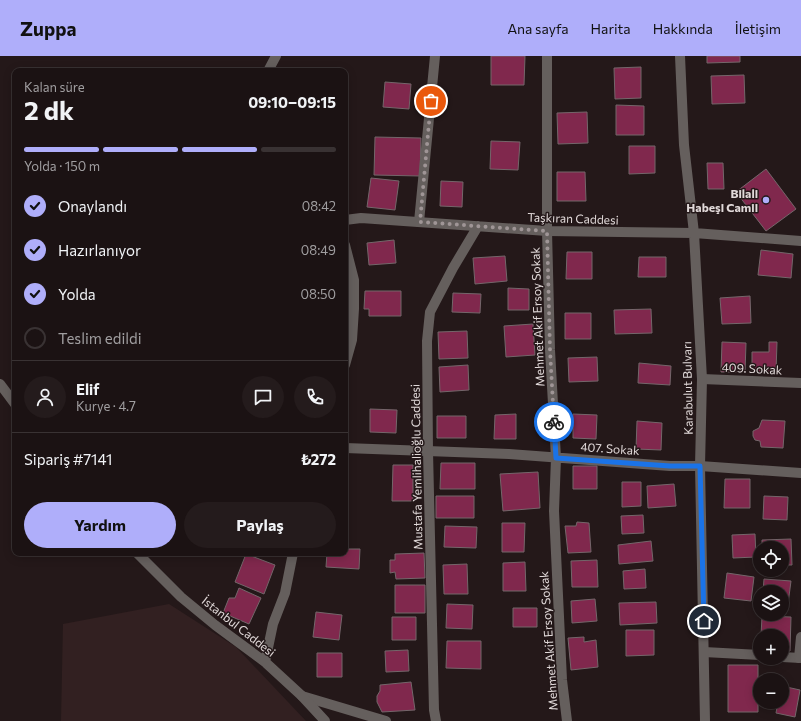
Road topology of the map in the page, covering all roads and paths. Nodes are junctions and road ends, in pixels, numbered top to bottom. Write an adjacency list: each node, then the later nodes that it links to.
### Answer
1 (276, 56): 5 (street)
2 (435, 56): 7 (street)
3 (547, 56): 9 (street, Mehmet Akif Ersoy Sokak)
4 (680, 56): 10 (street, Karabulut Bulvarı)
5 (270, 68)
6 (348, 220): 7 (street, Taşkıran Caddesi)
7 (420, 222): 8 (street, Taşkıran Caddesi)
8 (478, 226): 9 (street, Taşkıran Caddesi); 19 (street, Mustafa Yemlihalioğlu Caddesi)
9 (547, 231): 10 (street, Taşkıran Caddesi); 20 (street, Mehmet Akif Ersoy Sokak)
10 (694, 233): 11 (street, Taşkıran Caddesi); 14 (street, Karabulut Bulvarı)
11 (801, 241)
12 (348, 257): 13 (street)
13 (348, 354)
14 (702, 379): 16 (street, 409. Sokak); 21 (street, Karabulut Bulvarı)
15 (0, 384): 17 (street)
16 (801, 384)
17 (12, 400)
18 (348, 448): 19 (street, 407. Sokak)
19 (428, 451): 20 (street, 407. Sokak); 34 (street, Mustafa Yemlihalioğlu Caddesi)
20 (556, 458): 21 (street, 407. Sokak); 35 (street, Mehmet Akif Ersoy Sokak)
21 (700, 466): 22 (street, 407. Sokak); 26 (street, Karabulut Bulvarı)
22 (801, 473)
23 (140, 556): 30 (street, İstanbul Caddesi)
24 (292, 556): 30 (street)
25 (801, 637): 29 (street)
26 (704, 652): 27 (street); 36 (street, Karabulut Bulvarı)
27 (753, 655)
28 (789, 657): 29 (street)
29 (800, 658)
30 (265, 662): 31 (street, İstanbul Caddesi)
31 (302, 696): 32 (street, İstanbul Caddesi); 33 (street)
32 (325, 721)
33 (386, 721)
34 (436, 721)
35 (567, 721)
36 (705, 721)

